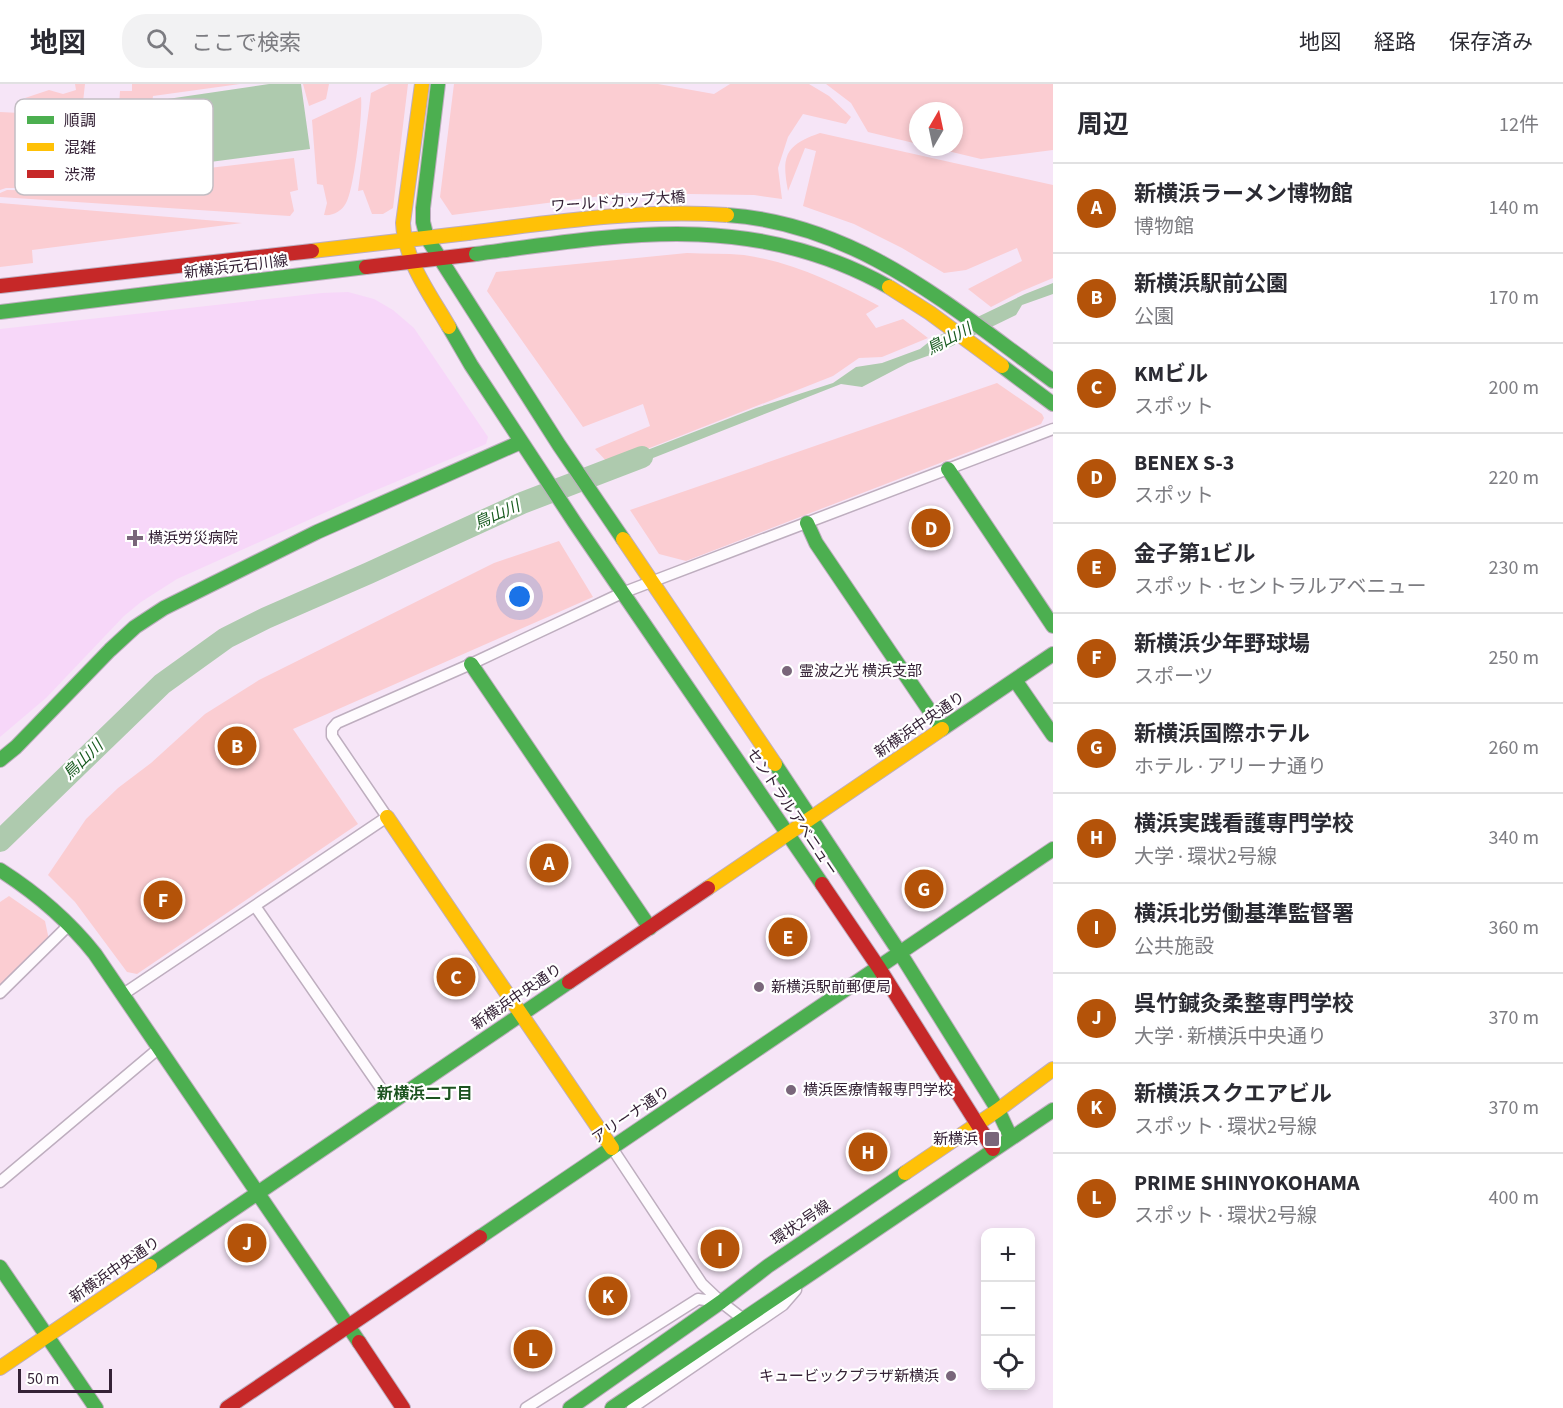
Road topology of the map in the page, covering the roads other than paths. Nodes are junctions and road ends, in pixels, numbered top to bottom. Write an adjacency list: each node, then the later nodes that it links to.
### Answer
1 (422, 84): 5 (street)
2 (438, 84): 4 (street)
3 (468, 233): 4 (street, 新横浜元石川線); 10 (street, ワールドカップ大橋, bridge)
4 (427, 238): 5 (street, 新横浜元石川線); 6 (street, セントラルアベニュー)
5 (404, 241): 7 (street, セントラルアベニュー); 8 (street, 新横浜元石川線)
6 (440, 260): 7 (street, 新横浜元石川線); 11 (street, 新横浜元石川線, bridge); 16 (street, セントラルアベニュー)
7 (412, 263): 9 (street, 新横浜元石川線); 13 (street, セントラルアベニュー)
8 (0, 286)
9 (0, 312)
10 (1053, 381)
11 (1053, 404)
12 (1053, 429): 14 (street)
13 (521, 442): 17 (street, セントラルアベニュー); 24 (street)
14 (948, 469): 15 (street); 18 (street)
15 (807, 523): 16 (street); 22 (street)
16 (651, 582): 17 (street); 26 (street, セントラルアベニュー)
17 (622, 592): 20 (street); 27 (street, セントラルアベニュー)
18 (1053, 626)
19 (1053, 654): 21 (street, 新横浜中央通り)
20 (471, 664): 25 (street); 32 (street)
21 (1015, 680): 22 (street, 新横浜中央通り); 23 (street)
22 (942, 729): 26 (street, 新横浜中央通り)
23 (1053, 735)
24 (0, 760)
25 (387, 817): 30 (street); 37 (street)
26 (812, 818): 27 (street, 新横浜中央通り); 33 (street, セントラルアベニュー)
27 (787, 834): 32 (street, 新横浜中央通り); 34 (street, セントラルアベニュー)
28 (1053, 849): 33 (street, アリーナ通り)
29 (0, 870): 31 (street)
30 (255, 906): 36 (street); 40 (street)
31 (70, 924): 35 (street); 36 (street)
32 (650, 927): 37 (street, 新横浜中央通り)
33 (900, 954): 34 (street, アリーナ通り); 41 (street, セントラルアベニュー)
34 (879, 968): 43 (street, セントラルアベニュー); 45 (street, アリーナ通り)
35 (0, 993)
36 (122, 995): 38 (street)
37 (521, 1014): 40 (street, 新横浜中央通り); 45 (street)
38 (158, 1049): 47 (street); 48 (street)
39 (1053, 1069): 41 (street, 環状2号線)
40 (391, 1103): 48 (street, 新横浜中央通り)
41 (998, 1110): 43 (street, 環状2号線); 44 (street, セントラルアベニュー)
42 (1053, 1110): 44 (street)
43 (977, 1124): 46 (street, セントラルアベニュー); 51 (street, 環状2号線)
44 (1011, 1138): 46 (street)
45 (612, 1148): 51 (street); 53 (street, アリーナ通り)
46 (993, 1149): 50 (street)
47 (0, 1182)
48 (257, 1194): 53 (street); 54 (street, 新横浜中央通り)
49 (0, 1267): 54 (street)
50 (805, 1277): 52 (street); 62 (street)
51 (721, 1302): 52 (street); 59 (street); 60 (street, 環状2号線)
52 (743, 1318): 61 (street)
53 (348, 1327): 57 (street, アリーナ通り); 58 (street)
54 (47, 1336): 55 (street, 新横浜中央通り); 56 (street)
55 (0, 1368)
56 (96, 1408)
57 (227, 1408)
58 (403, 1408)
59 (526, 1408)
60 (570, 1408)
61 (612, 1408)
62 (632, 1408)

